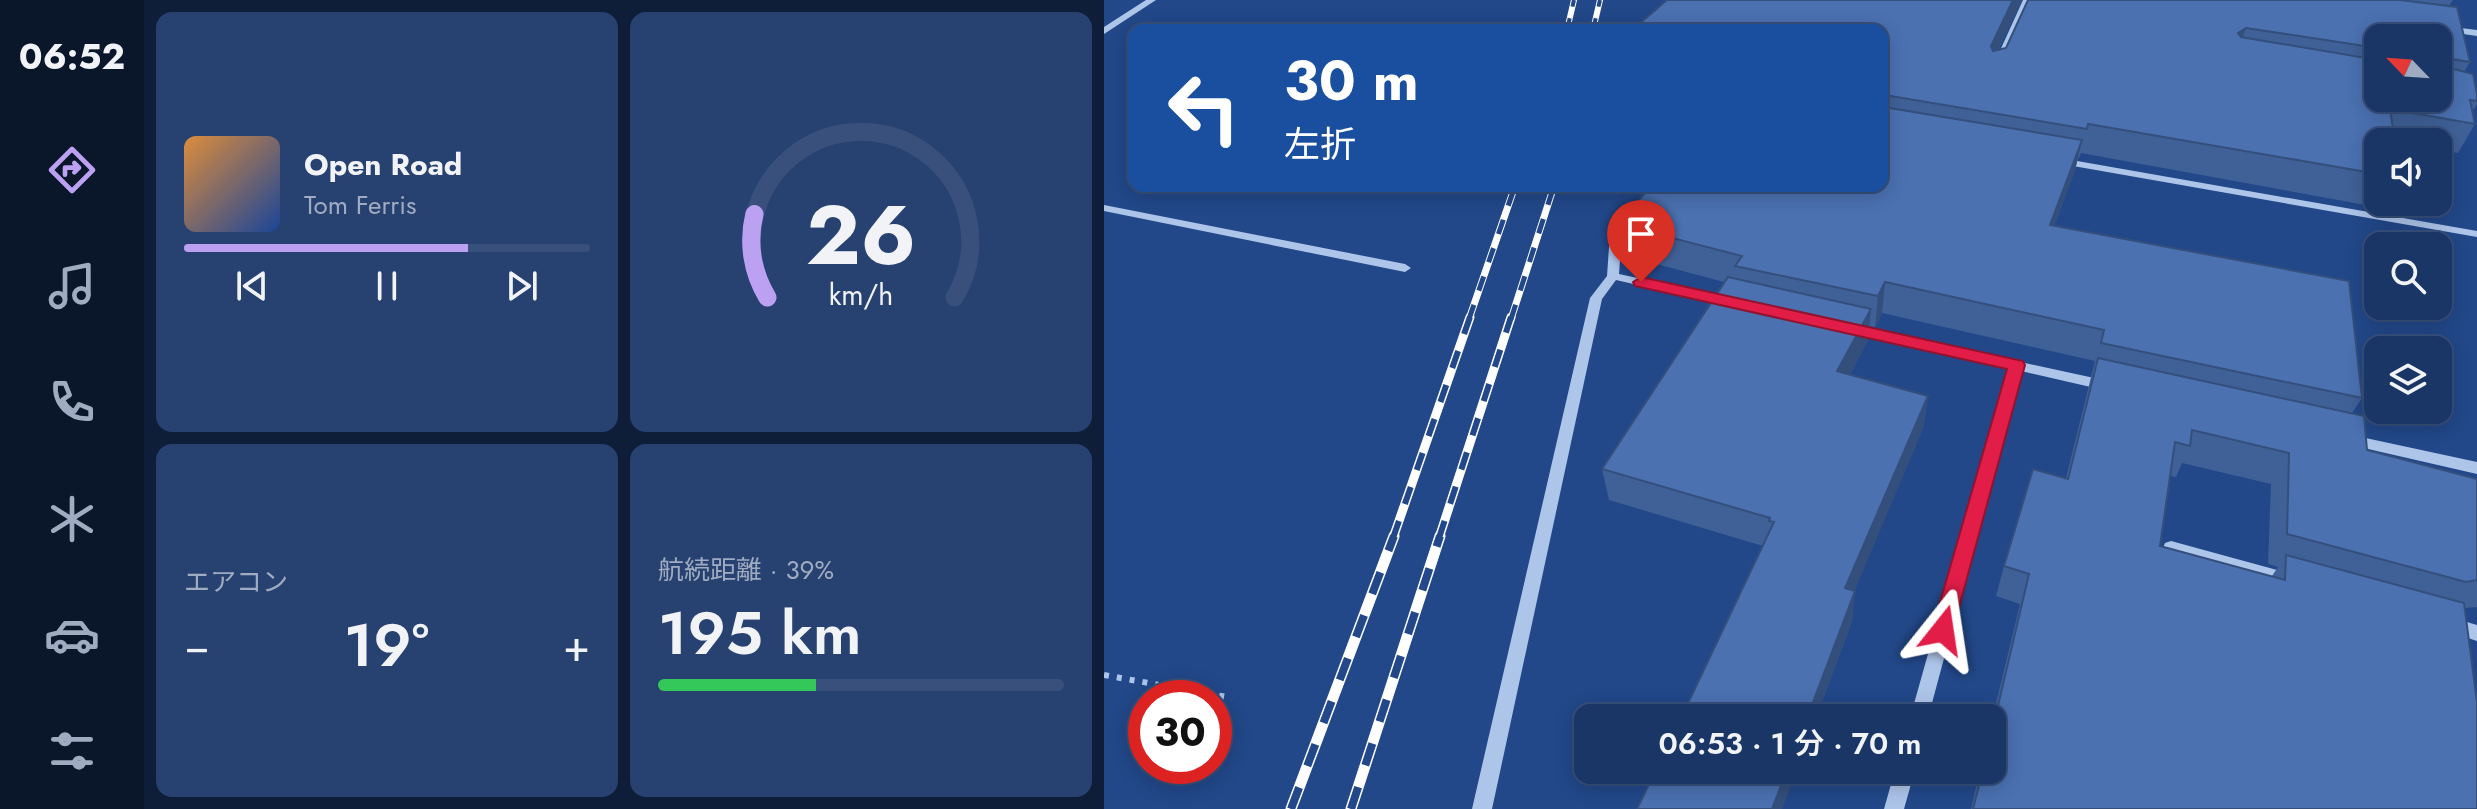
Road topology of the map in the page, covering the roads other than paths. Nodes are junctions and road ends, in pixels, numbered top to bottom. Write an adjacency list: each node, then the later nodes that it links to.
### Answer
1 (1152, 0): 4 (street)
2 (2027, 0): 6 (street)
3 (2452, 30): 5 (street)
4 (1104, 31)
5 (2477, 33)
6 (1994, 75)
7 (2054, 160): 10 (street)
8 (1651, 192): 12 (street)
9 (1104, 208): 11 (street)
10 (2477, 234)
11 (1405, 268)
12 (1613, 276): 13 (street); 25 (street)
13 (1739, 304)
14 (1830, 324): 15 (street)
15 (2016, 365): 16 (street); 23 (street)
16 (2124, 389)
17 (2339, 437): 18 (street)
18 (2477, 468)
19 (2171, 548): 20 (street)
20 (2309, 586)
21 (2431, 620): 22 (street)
22 (2477, 633)
23 (1923, 704)
24 (1901, 784): 26 (street)
25 (1482, 809)
26 (1894, 809)

